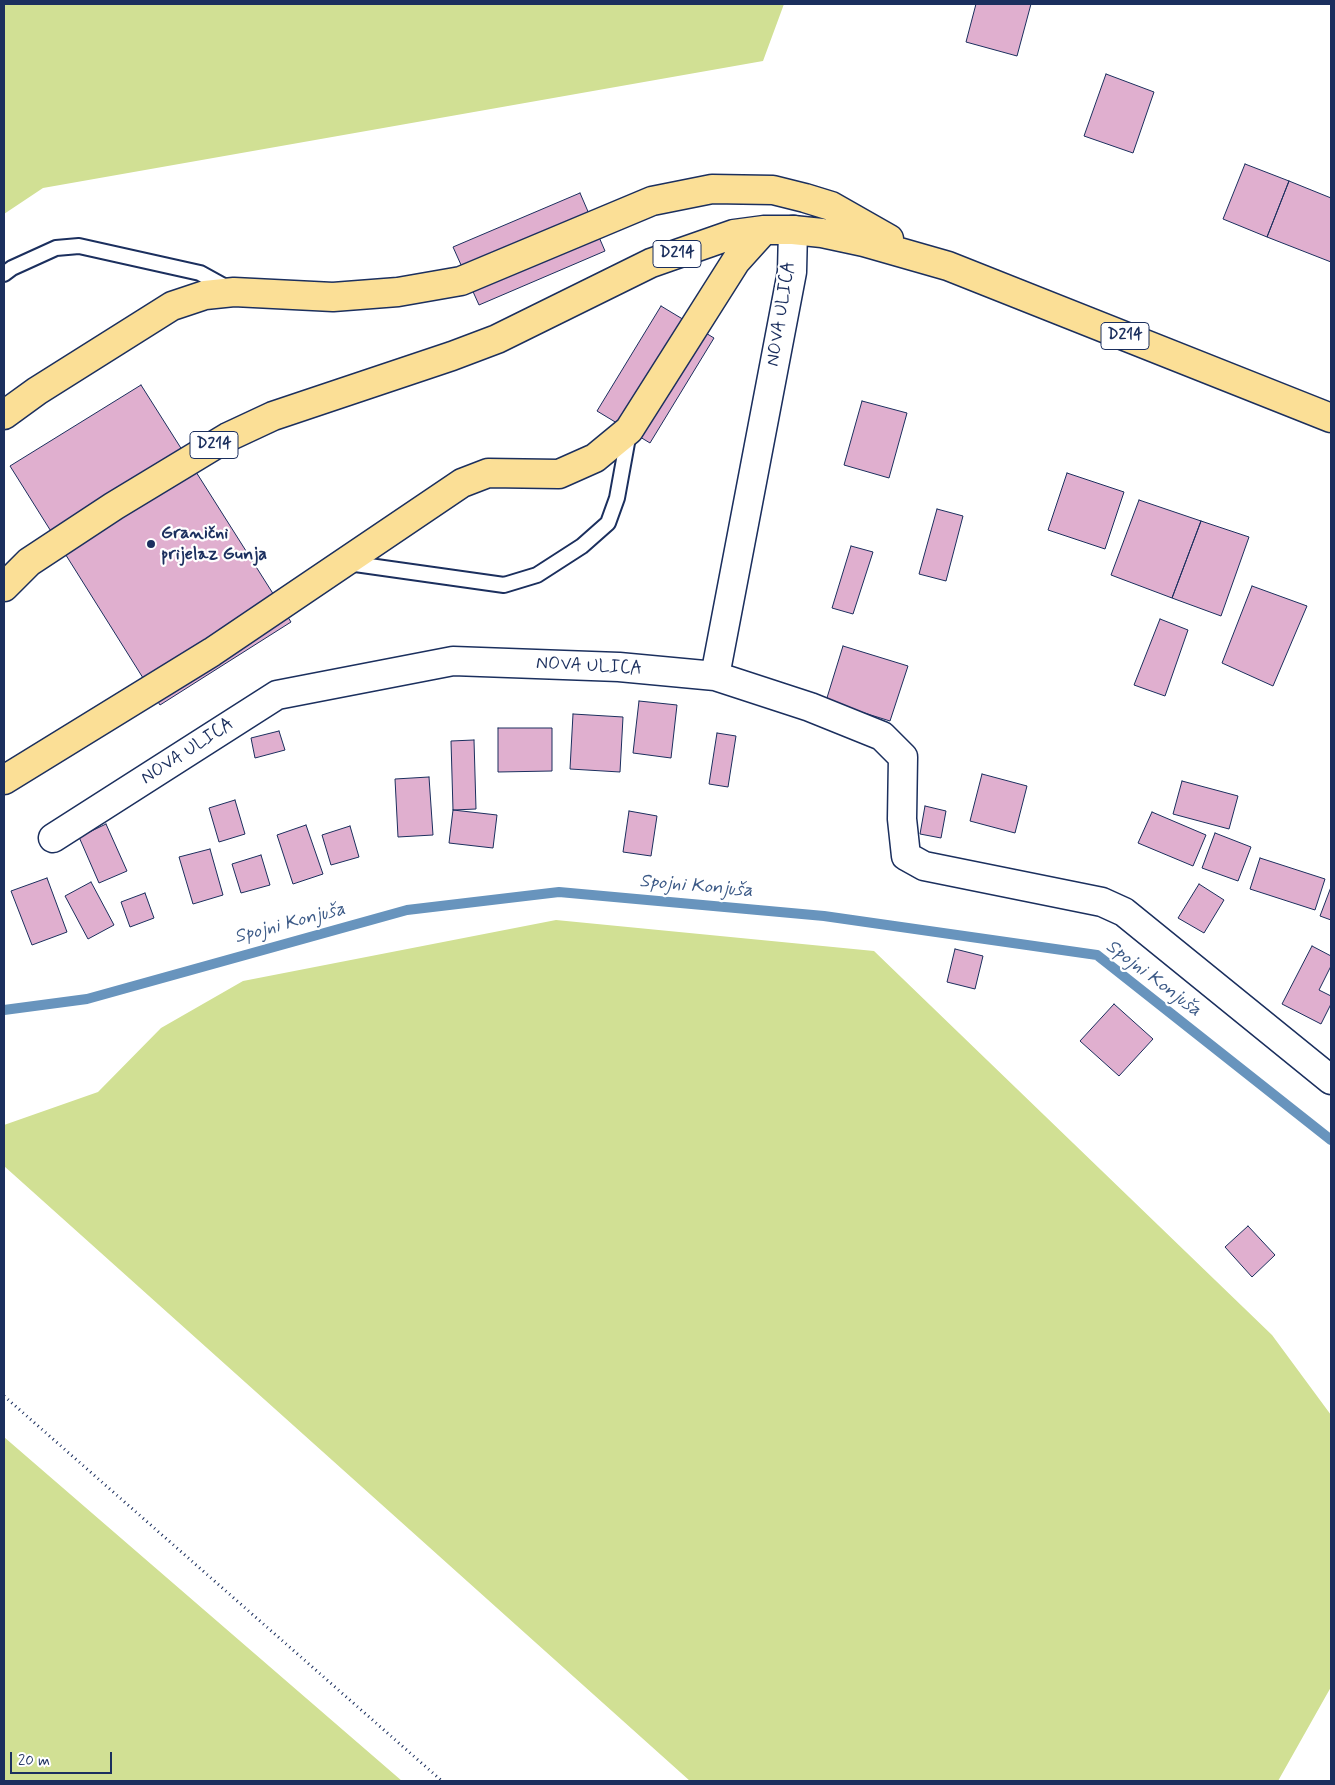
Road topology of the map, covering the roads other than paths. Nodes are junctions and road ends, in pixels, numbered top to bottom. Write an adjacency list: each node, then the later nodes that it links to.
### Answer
1 (764, 230): 2 (main road, D214); 8 (main road); 10 (main road, D214)
2 (793, 230): 3 (main road, D214); 11 (street, NOVA ULICA)
3 (918, 257): 5 (main road); 7 (main road, D214)
4 (4, 274): 5 (lane)
5 (234, 292): 6 (main road)
6 (4, 415)
7 (1331, 418)
8 (629, 430): 9 (main road); 9 (lane)
9 (345, 562): 12 (main road)
10 (4, 587)
11 (715, 676): 13 (street, NOVA ULICA); 14 (street)
12 (4, 780)
13 (53, 838)
14 (1331, 1080)

